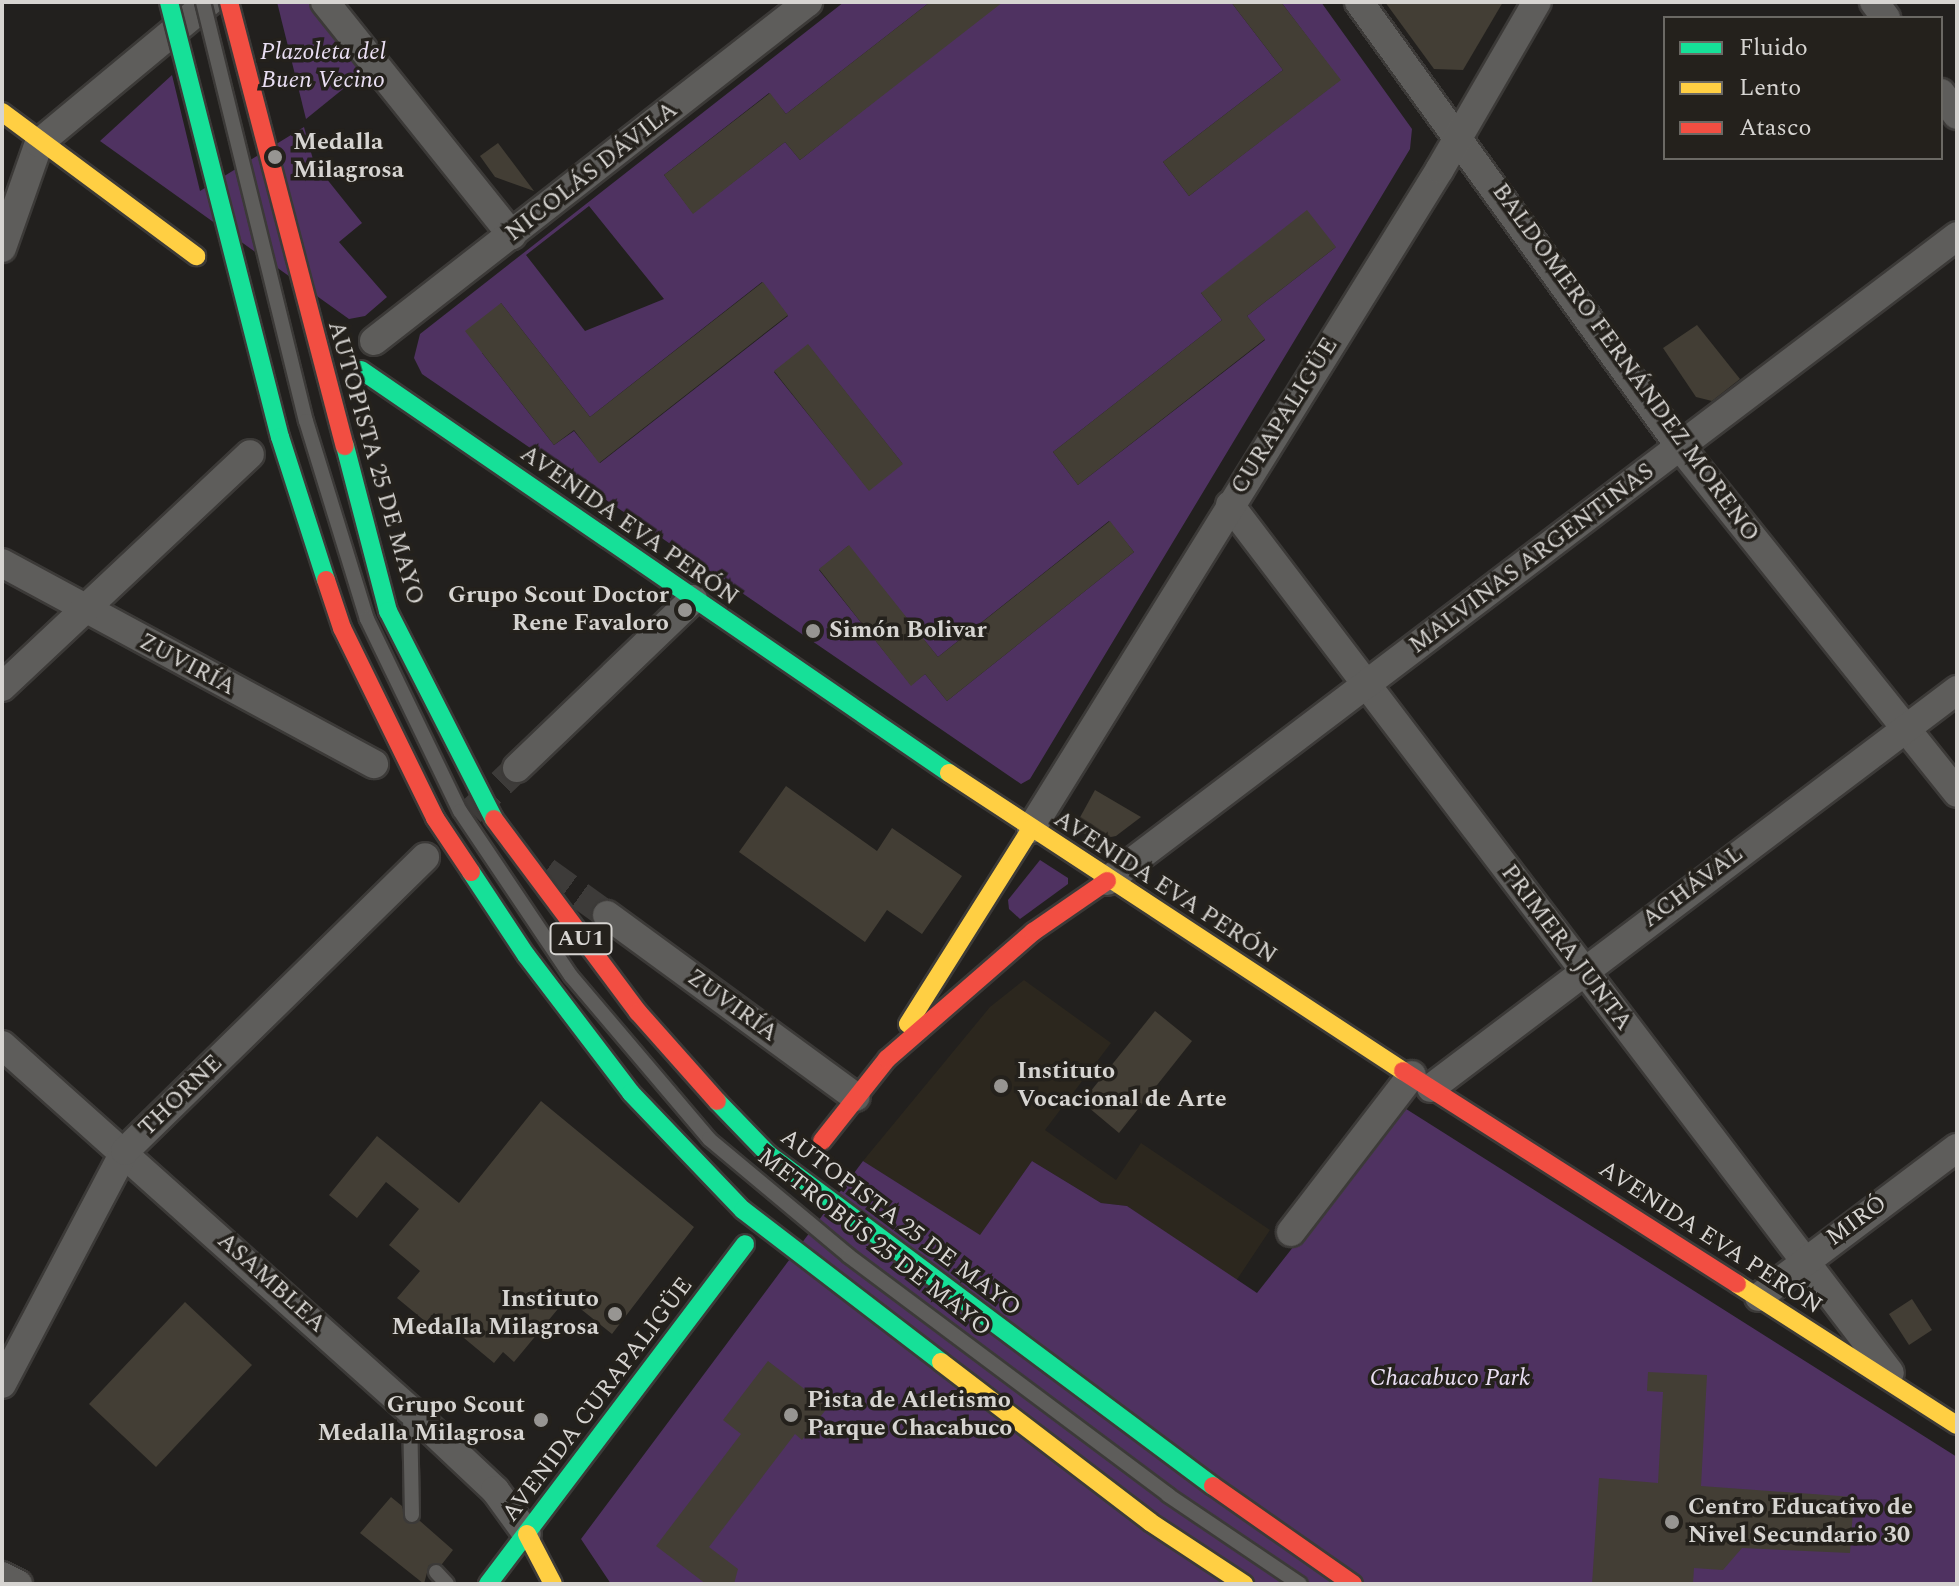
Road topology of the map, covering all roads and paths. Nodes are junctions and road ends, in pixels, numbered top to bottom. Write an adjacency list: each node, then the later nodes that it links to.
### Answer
1 (169, 2): 63 (main road, AU1, bridge)
2 (203, 2): 64 (lane, METROBÚS 25 DE MAYO, bridge)
3 (209, 2): 13 (street)
4 (229, 2): 65 (main road, AUTOPISTA 25 DE MAYO / AU1, bridge)
5 (325, 2): 14 (street)
6 (808, 2): 14 (street, NICOLÁS DÁVILA)
7 (1359, 2): 12 (street, BALDOMERO FERNÁNDEZ MORENO)
8 (1537, 2): 12 (street, CURAPALIGÜE)
9 (1943, 96): 11 (street)
10 (2, 112): 13 (main road)
11 (1957, 115)
12 (1459, 137): 20 (street, BALDOMERO FERNÁNDEZ MORENO); 22 (street, CURAPALIGÜE)
13 (39, 143): 16 (street); 17 (main road)
14 (512, 235): 18 (street, NICOLÁS DÁVILA)
15 (1957, 236): 20 (street, MALVINAS ARGENTINAS)
16 (2, 248)
17 (196, 256)
18 (374, 341)
19 (361, 370): 24 (main road, AVENIDA EVA PERÓN)
20 (1681, 448): 26 (street, MALVINAS ARGENTINAS); 29 (street, BALDOMERO FERNÁNDEZ MORENO)
21 (250, 454): 25 (street)
22 (1230, 505): 26 (street, PRIMERA JUNTA); 33 (street, CURAPALIGÜE)
23 (2, 563): 25 (street, ZUVIRÍA)
24 (693, 599): 31 (street); 33 (main road, AVENIDA EVA PERÓN)
25 (83, 611): 27 (street); 30 (street, ZUVIRÍA)
26 (1365, 683): 35 (street, MALVINAS ARGENTINAS); 39 (street, PRIMERA JUNTA)
27 (2, 687)
28 (1957, 690): 29 (street, ACHÁVAL)
29 (1906, 729): 32 (street, BALDOMERO FERNÁNDEZ MORENO); 39 (street, ACHÁVAL)
30 (374, 764)
31 (517, 768)
32 (1957, 793)
33 (1031, 829): 35 (main road, AVENIDA EVA PERÓN); 36 (main road)
34 (425, 857): 46 (street, THORNE)
35 (1107, 881): 38 (main road); 42 (main road, AVENIDA EVA PERÓN)
36 (991, 892): 38 (main road); 41 (main road)
37 (607, 915): 43 (street, ZUVIRÍA)
38 (1033, 932): 41 (main road)
39 (1582, 969): 42 (street, ACHÁVAL); 49 (street, PRIMERA JUNTA)
40 (2, 1045): 46 (street, ASAMBLEA)
41 (887, 1059): 43 (main road)
42 (1422, 1081): 47 (street, ACHÁVAL); 50 (main road, AVENIDA EVA PERÓN)
43 (856, 1097): 44 (main road)
44 (822, 1141)
45 (1957, 1148): 49 (street, MIRÓ)
46 (125, 1151): 51 (street, THORNE); 53 (street, ASAMBLEA)
47 (1291, 1232)
48 (745, 1244): 56 (main road, AVENIDA CURAPALIGÜE)
49 (1803, 1260): 50 (street, MIRÓ); 52 (street, PRIMERA JUNTA)
50 (1759, 1297): 52 (main road, AVENIDA EVA PERÓN)
51 (2, 1384)
52 (1903, 1390): 54 (main road, AVENIDA EVA PERÓN)
53 (410, 1410): 55 (lane); 56 (street, ASAMBLEA)
54 (1957, 1425)
55 (412, 1515)
56 (527, 1534): 61 (main road, AVENIDA CURAPALIGÜE); 62 (main road)
57 (436, 1572): 60 (lane)
58 (2, 1576): 59 (street)
59 (18, 1584)
60 (447, 1584)
61 (488, 1584)
62 (553, 1584)
63 (1244, 1584)
64 (1300, 1584)
65 (1353, 1584)

